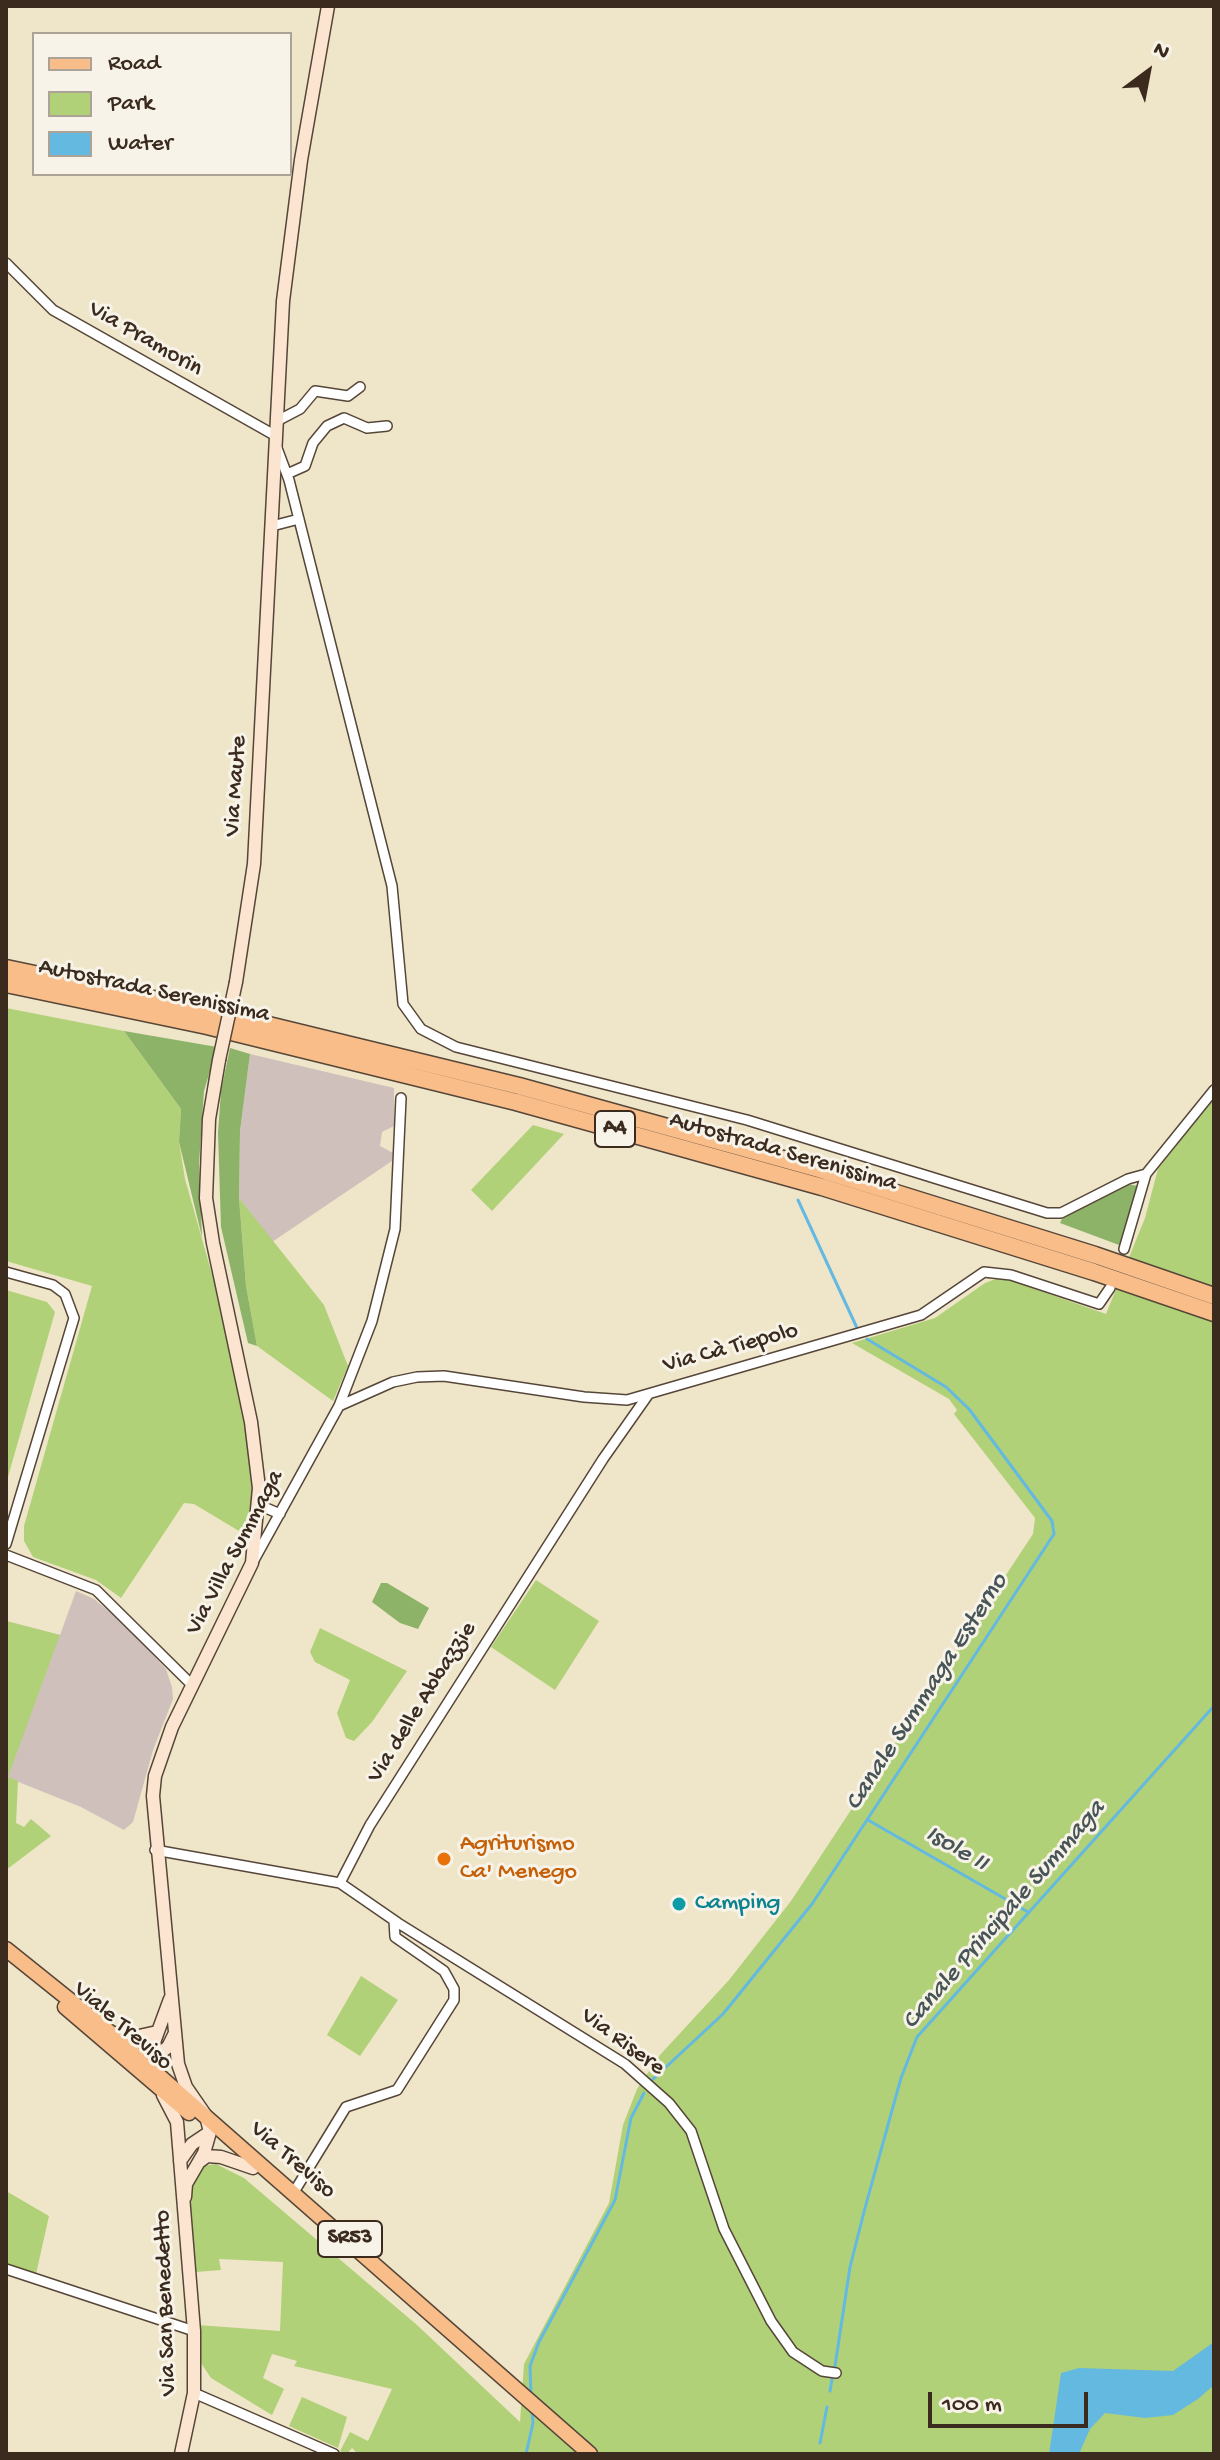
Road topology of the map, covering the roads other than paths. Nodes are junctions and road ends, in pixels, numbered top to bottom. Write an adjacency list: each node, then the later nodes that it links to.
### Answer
1 (328, 6): 4 (street, Via Maute)
2 (6, 263): 6 (street, Via Pramorin)
3 (360, 387): 4 (street)
4 (277, 421): 6 (street, Via Maute)
5 (387, 426): 7 (street)
6 (276, 439): 7 (street); 9 (street, Via Maute)
7 (287, 474): 8 (street)
8 (299, 519): 9 (street); 14 (street)
9 (272, 526): 22 (street, Via Maute, bridge)
10 (6, 968): 18 (highway, Autostrada Serenissima / A4)
11 (6, 984): 19 (highway, Autostrada Serenissima / A4)
12 (1214, 1090): 14 (street)
13 (401, 1098): 21 (street, Via Villa Summaga)
14 (1146, 1174): 15 (street)
15 (1124, 1249)
16 (6, 1272): 24 (street)
17 (1110, 1288): 20 (street, Via Cà Tiepolo)
18 (1214, 1296)
19 (1214, 1313)
20 (649, 1392): 21 (street, Via Cà Tiepolo); 29 (street, Via delle Abbazzie)
21 (339, 1406): 23 (street, Via Villa Summaga)
22 (259, 1505): 23 (street); 26 (street, Via Maute)
23 (280, 1514): 26 (street, Via Villa Summaga)
24 (6, 1544)
25 (6, 1555): 27 (street)
26 (252, 1563): 27 (street, Via Villa Summaga)
27 (192, 1685): 28 (street, Via Villa Summaga)
28 (155, 1850): 29 (street); 32 (street, Via Villa Summaga)
29 (340, 1883): 30 (street, Via Risere)
30 (394, 1920): 45 (street, Via Risere); 50 (street, Via Risere)
31 (8, 1951): 33 (main road, Viale Treviso); 34 (main road, Viale Treviso / SR53)
32 (171, 1996): 35 (street); 36 (street, Via Villa Summaga)
33 (79, 2020): 37 (street); 38 (main road, Viale Treviso)
34 (107, 2030): 35 (street); 37 (main road, Viale Treviso / SR53)
35 (157, 2032): 37 (street)
36 (175, 2033): 37 (street); 39 (street, Via Villa Summaga)
37 (146, 2064): 38 (street, Via San Benedetto); 39 (main road, Viale Treviso / SR53)
38 (158, 2088): 40 (main road, Viale Treviso); 41 (street, Via San Benedetto)
39 (206, 2116): 40 (street); 44 (main road, Via Treviso / SR53)
40 (210, 2132): 41 (street); 42 (street, Via San Benedetto); 43 (main road, Via Treviso); 44 (street)
41 (180, 2161): 46 (street, Via San Benedetto)
42 (199, 2162): 43 (street); 46 (street, Via San Benedetto)
43 (253, 2168): 48 (main road, Via Treviso)
44 (277, 2177): 45 (main road, Via Treviso / SR53)
45 (294, 2192): 48 (main road, Via Treviso / SR53)
46 (185, 2197): 49 (street, Via San Benedetto)
47 (6, 2269): 49 (street)
48 (420, 2305): 54 (main road, Via Treviso / SR53)
49 (194, 2331): 51 (street, Via San Benedetto)
50 (836, 2373)
51 (194, 2393): 52 (street, Via San Benedetto); 53 (street)
52 (181, 2454)
53 (334, 2454)
54 (590, 2454)

